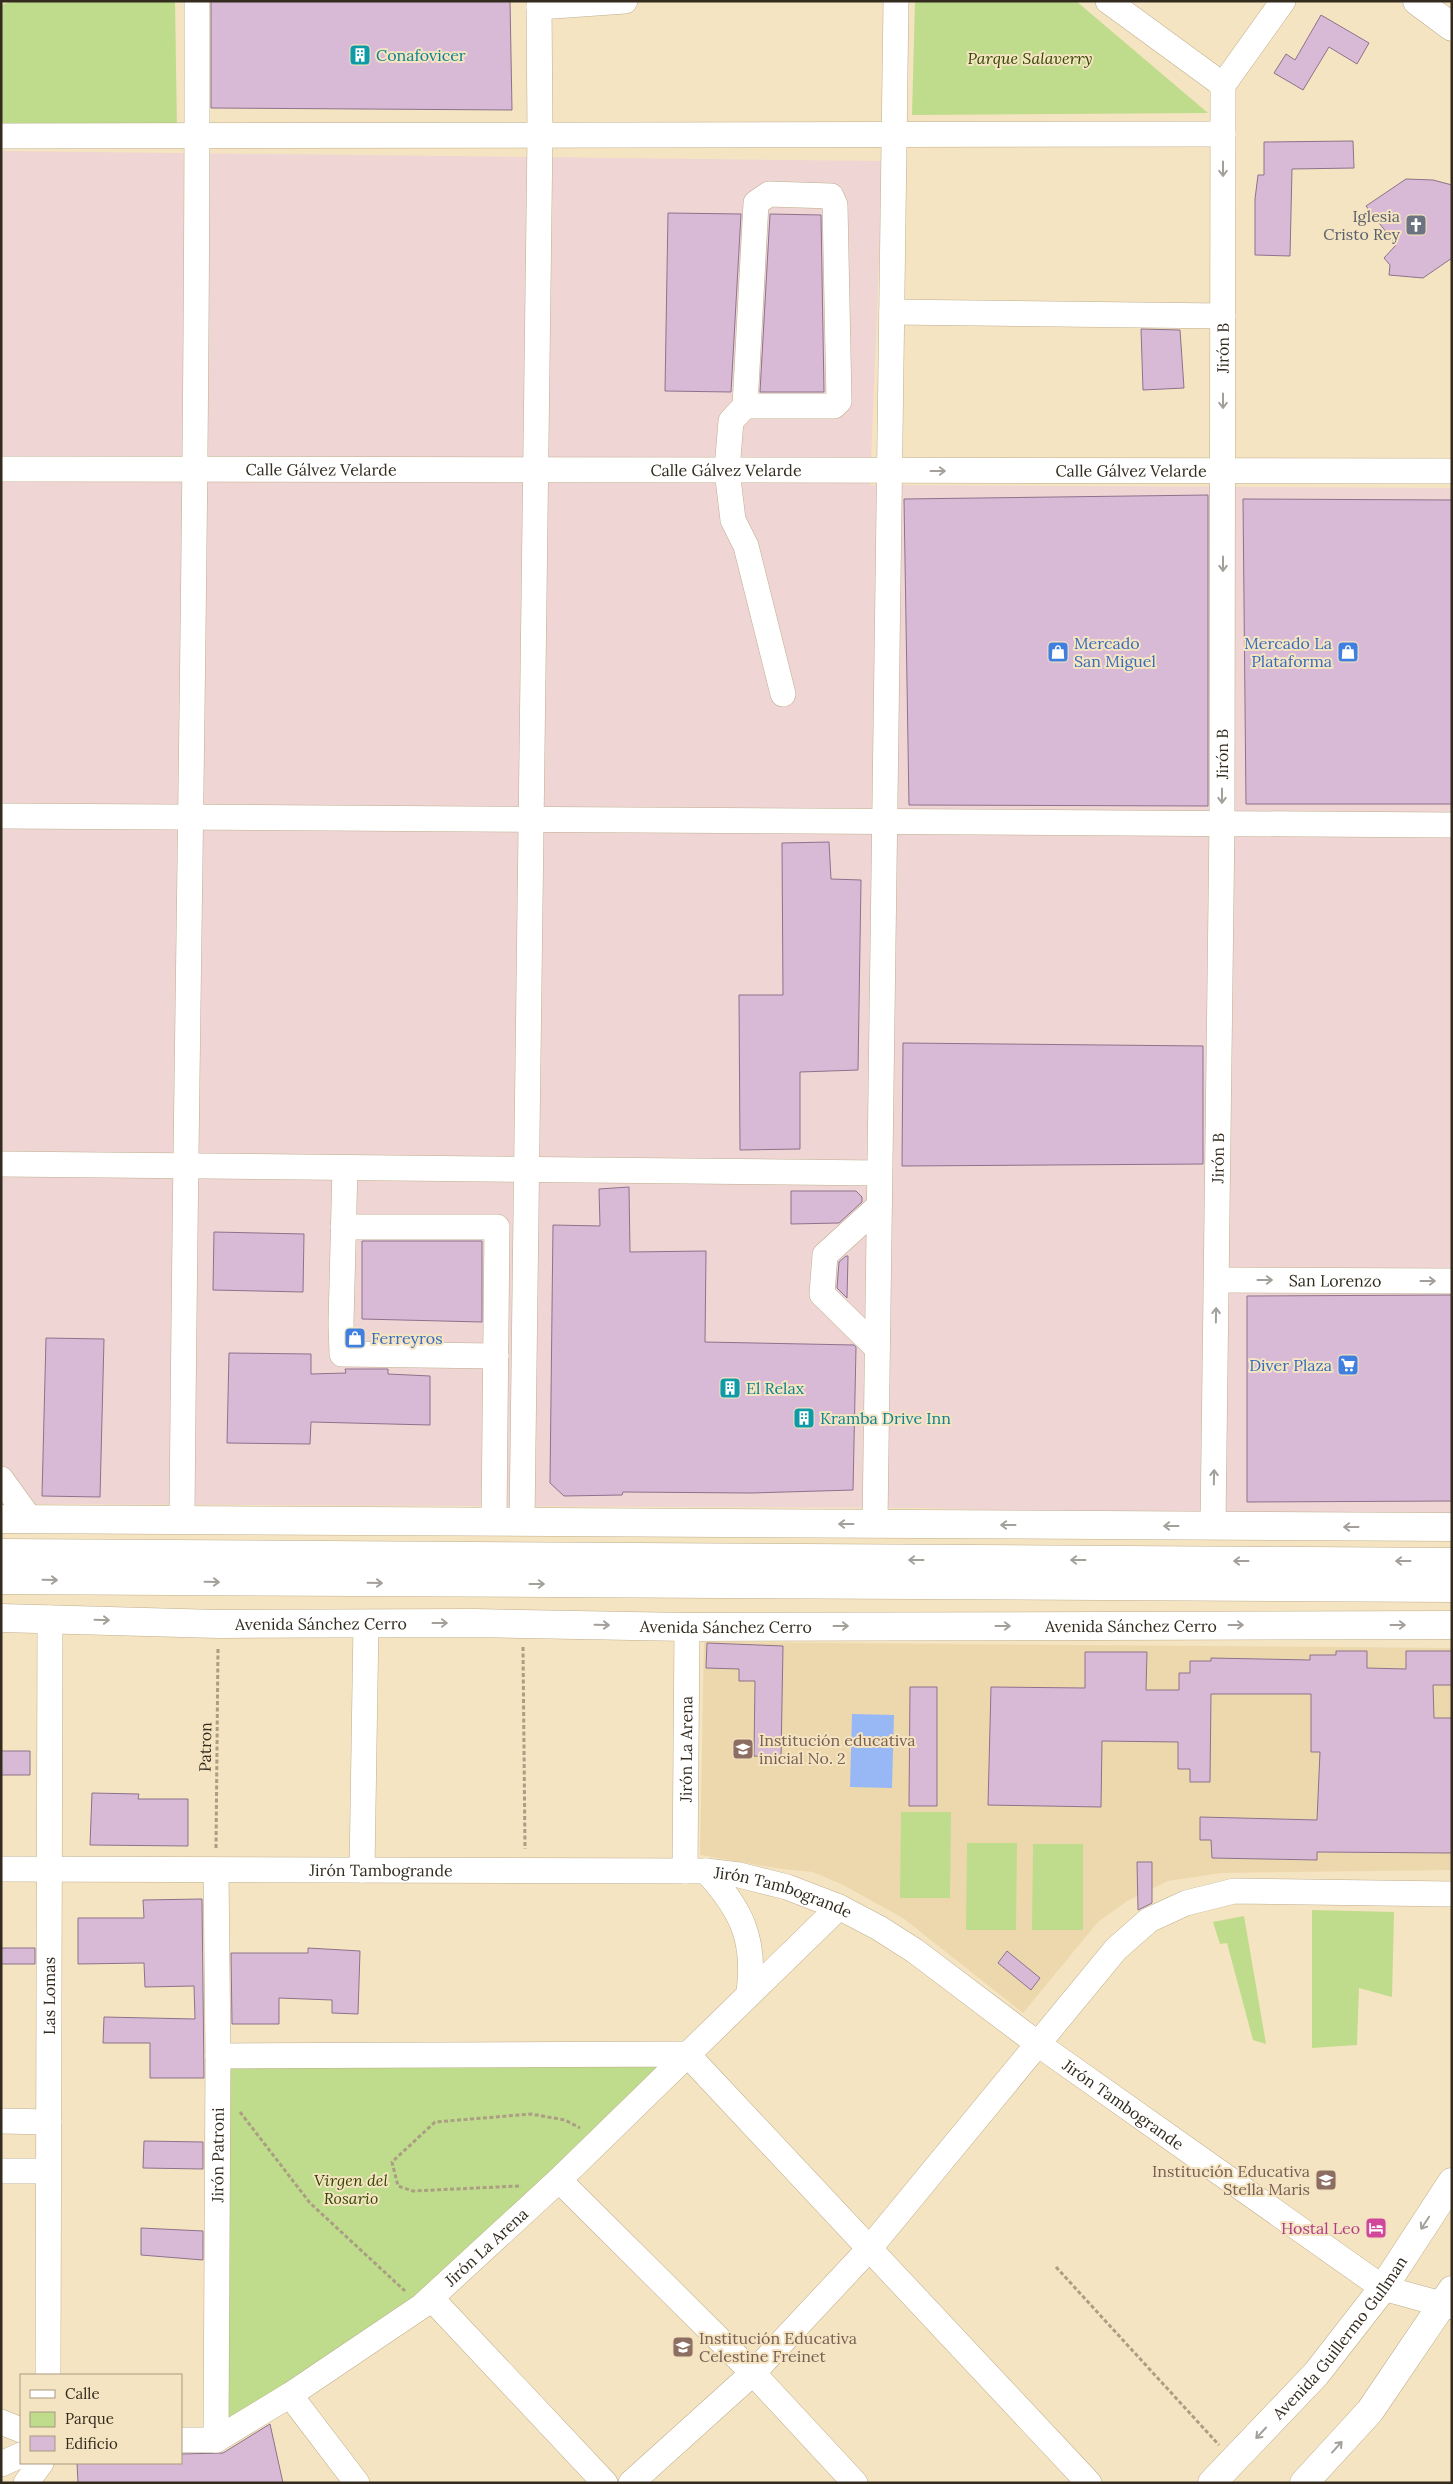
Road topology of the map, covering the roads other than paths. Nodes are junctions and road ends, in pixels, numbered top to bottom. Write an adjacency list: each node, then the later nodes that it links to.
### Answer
1 (197, 1): 12 (street)
2 (625, 1): 7 (street)
3 (896, 1): 10 (street)
4 (1108, 1): 9 (street)
5 (1283, 1): 9 (street)
6 (1417, 1): 8 (main road)
7 (539, 4): 13 (street)
8 (1452, 27)
9 (1223, 85): 11 (street, Jirón B)
10 (894, 134): 11 (street); 13 (street); 15 (street)
11 (1224, 134): 16 (street, Jirón B, one-way to 16)
12 (197, 135): 13 (street); 14 (street); 19 (street)
13 (540, 135): 20 (street)
14 (1, 136)
15 (892, 312): 16 (street); 22 (street)
16 (1223, 316): 23 (street, Jirón B, one-way to 23)
17 (745, 406): 17 (street); 21 (street)
18 (1, 469): 19 (street, Calle Gálvez Velarde)
19 (196, 469): 20 (street, Calle Gálvez Velarde); 27 (street)
20 (536, 470): 21 (street, Calle Gálvez Velarde); 28 (street)
21 (727, 470): 22 (street, Calle Gálvez Velarde); 25 (street)
22 (889, 470): 23 (street, Calle Gálvez Velarde, one-way to 23); 29 (street)
23 (1223, 471): 24 (street, Calle Gálvez Velarde); 30 (street, Jirón B, one-way to 30)
24 (1452, 471)
25 (783, 694)
26 (1, 816): 27 (street)
27 (190, 817): 28 (street); 33 (street)
28 (531, 819): 29 (street); 35 (street)
29 (884, 821): 30 (street); 36 (street)
30 (1222, 823): 31 (street); 39 (street, Jirón B)
31 (1452, 825)
32 (1, 1164): 33 (street)
33 (185, 1166): 34 (street); 47 (street)
34 (345, 1168): 35 (street); 38 (street)
35 (526, 1170): 36 (street); 49 (street)
36 (879, 1173): 37 (street)
37 (879, 1206): 41 (street); 41 (street)
38 (343, 1227): 42 (street); 42 (street)
39 (1216, 1280): 40 (street, San Lorenzo, one-way to 40); 52 (street, Jirón B, one-way to 39)
40 (1452, 1281)
41 (877, 1348): 51 (street)
42 (496, 1356): 48 (street)
43 (1, 1479): 45 (street)
44 (1, 1519): 45 (main road)
45 (30, 1519): 46 (main road)
46 (145, 1520): 47 (main road); 54 (main road)
47 (182, 1520): 48 (main road)
48 (494, 1522): 49 (main road)
49 (522, 1522): 50 (main road)
50 (702, 1523): 51 (main road, one-way to 50); 55 (main road)
51 (875, 1524): 52 (main road, one-way to 51)
52 (1213, 1526): 53 (main road, one-way to 52)
53 (1452, 1527)
54 (1, 1551): 55 (main road)
55 (777, 1559): 56 (main road, one-way to 55)
56 (1452, 1562)
57 (1, 1580): 58 (main road, one-way to 58)
58 (1452, 1588)
59 (1, 1618): 60 (main road, Avenida Sánchez Cerro)
60 (50, 1618): 61 (main road, Avenida Sánchez Cerro, one-way to 61); 65 (street, Las Lomas)
61 (366, 1623): 63 (main road, Avenida Sánchez Cerro, one-way to 63); 67 (street)
62 (1452, 1625): 63 (main road, Avenida Sánchez Cerro, one-way to 62)
63 (687, 1626): 68 (street, Jirón La Arena)
64 (1, 1869): 65 (street, Jirón Tambogrande)
65 (49, 1869): 66 (street, Jirón Tambogrande); 76 (street, Las Lomas)
66 (216, 1870): 67 (street, Jirón Tambogrande); 74 (street, Jirón Patroni)
67 (362, 1870): 68 (street, Jirón Tambogrande)
68 (695, 1871): 70 (street, Jirón Tambogrande); 71 (street)
69 (1452, 1894): 72 (street)
70 (839, 1907): 71 (street, Jirón La Arena); 72 (street, Jirón Tambogrande)
71 (749, 1992): 73 (street, Jirón La Arena)
72 (1038, 2044): 81 (street); 82 (street, Jirón Tambogrande)
73 (687, 2054): 74 (street); 79 (street, Jirón La Arena); 81 (street)
74 (218, 2056): 91 (street, Jirón Patroni)
75 (1, 2121): 76 (street)
76 (49, 2122): 78 (street, Las Lomas)
77 (1, 2171): 78 (street)
78 (48, 2171): 86 (street, Las Lomas)
79 (559, 2180): 84 (street, Jirón La Arena); 85 (street)
80 (1452, 2182): 82 (main road, Avenida Guillermo Gullman, one-way to 82)
81 (869, 2249): 85 (street); 102 (street)
82 (1383, 2288): 83 (street, Jirón Tambogrande); 103 (main road, Avenida Guillermo Gullman, one-way to 103)
83 (1449, 2300): 104 (main road, one-way to 83)
84 (426, 2302): 87 (street, Jirón La Arena); 99 (street)
85 (752, 2373): 100 (street); 101 (street)
86 (48, 2374)
87 (290, 2395): 91 (street, Jirón La Arena); 98 (street)
88 (1, 2422): 89 (street)
89 (20, 2430)
90 (182, 2440): 91 (street)
91 (216, 2440)
92 (20, 2455): 93 (street)
93 (1, 2464)
94 (40, 2464): 96 (street)
95 (48, 2464): 97 (street)
96 (26, 2483)
97 (48, 2483)
98 (357, 2483)
99 (605, 2483)
100 (631, 2483)
101 (855, 2483)
102 (1089, 2483)
103 (1212, 2483)
104 (1304, 2483)

